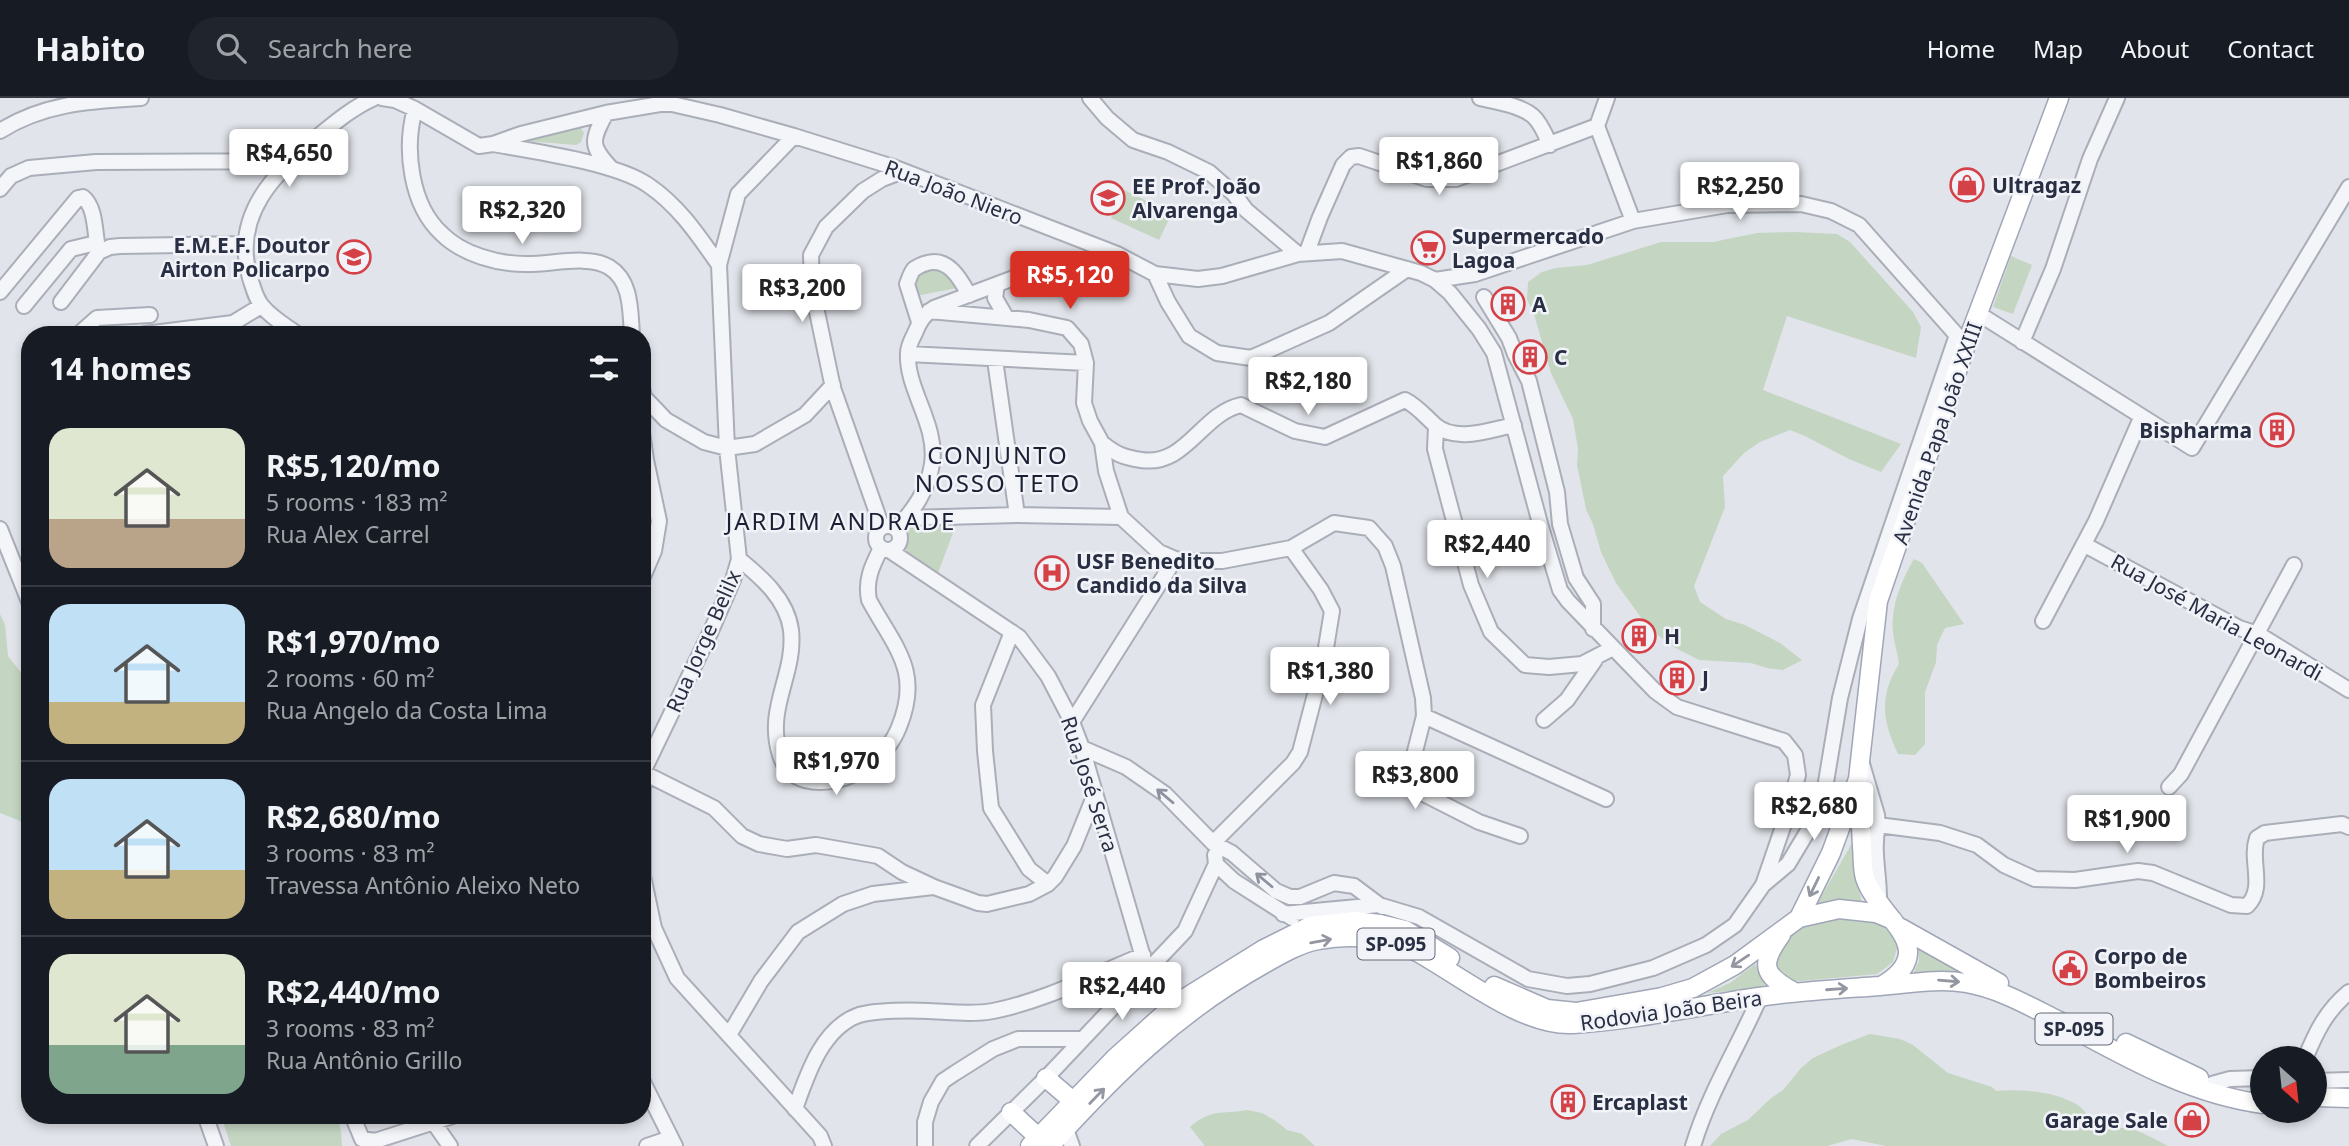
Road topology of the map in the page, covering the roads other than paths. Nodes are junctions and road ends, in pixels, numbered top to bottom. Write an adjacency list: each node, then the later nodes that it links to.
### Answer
1 (141, 98): 12 (street)
2 (374, 98): 16 (street)
3 (382, 98): 9 (street)
4 (1090, 98): 28 (street)
5 (1480, 98): 15 (street)
6 (1607, 98): 11 (street)
7 (2059, 98): 43 (main road, Avenida Papa João XXIII)
8 (2118, 98): 52 (street)
9 (415, 109): 14 (street); 50 (street)
10 (606, 113): 13 (street, Rua João Niero); 14 (street, Rua João Niero); 17 (street)
11 (1597, 126): 15 (street); 21 (street)
12 (0, 131)
13 (794, 136): 18 (street, Rua João Niero); 22 (street, Rua Jorge Belilx)
14 (493, 144): 17 (street)
15 (1550, 145): 28 (street)
16 (288, 161): 20 (street); 25 (street)
17 (611, 168): 24 (street)
18 (903, 171): 23 (street, Rua João Niero); 56 (street)
19 (2349, 187): 58 (street)
20 (0, 189)
21 (1633, 221): 33 (street); 51 (street)
22 (729, 229): 24 (street); 30 (street, Rua Jorge Belilx)
23 (1061, 233): 27 (street, Rua João Niero); 29 (street)
24 (698, 234): 30 (street)
25 (245, 244): 26 (street); 42 (street)
26 (97, 247): 36 (street); 40 (street); 41 (street)
27 (1113, 253): 29 (street); 32 (street, Rua João Niero)
28 (1303, 253): 31 (street, Rua João Niero); 32 (street, Rua João Niero)
29 (1064, 264): 35 (street)
30 (719, 265): 62 (street, Rua Jorge Belilx)
31 (1407, 269): 32 (street); 34 (street, Rua João Niero)
32 (1154, 274)
33 (1475, 274): 34 (street); 37 (street)
34 (1435, 280): 37 (street, Rua João Niero)
35 (997, 285): 38 (street); 46 (street)
36 (0, 292)
37 (1450, 293): 59 (street, Rua João Niero)
38 (969, 295): 45 (street); 45 (street)
39 (1484, 297): 77 (street)
40 (61, 302)
41 (24, 306)
42 (261, 306): 48 (street); 49 (street)
43 (1979, 314): 51 (main road, Avenida Papa João XXIII); 52 (street)
44 (150, 315): 47 (street)
45 (924, 317): 46 (street); 53 (street)
46 (1006, 317): 55 (street)
47 (88, 326)
48 (226, 326)
49 (287, 326)
50 (631, 326)
51 (1961, 340): 88 (main road, Avenida Papa João XXIII); 99 (street)
52 (2022, 342): 58 (street)
53 (908, 354): 54 (street); 66 (street)
54 (995, 360): 55 (street); 64 (street)
55 (1086, 363): 61 (street)
56 (833, 385): 62 (street); 66 (street)
57 (651, 402): 62 (street)
58 (2141, 418): 68 (street)
59 (1514, 425): 60 (street); 77 (street, Rua João Niero)
60 (1436, 426): 61 (street); 81 (street)
61 (1102, 443): 65 (street)
62 (727, 449): 72 (street, Rua Jorge Belilx)
63 (651, 483): 71 (street)
64 (1017, 515): 65 (street); 66 (street)
65 (1121, 517): 73 (street)
66 (895, 525): 70 (street)
67 (0, 529): 75 (street)
68 (2085, 545): 76 (street); 79 (street, Rua José Maria Leonardi)
69 (1291, 548): 73 (street); 83 (street); 96 (street)
70 (885, 549): 72 (street); 78 (street, Rua José Serra)
71 (651, 558)
72 (739, 559): 87 (street, Rua Jorge Belilx)
73 (1175, 559): 85 (street)
74 (2294, 565): 79 (street)
75 (21, 582)
76 (2043, 621)
77 (1593, 629): 80 (street, Rua João Niero)
78 (1012, 632): 85 (street, Rua José Serra); 98 (street)
79 (2258, 634): 82 (street, Rua José Maria Leonardi); 90 (street)
80 (1613, 648): 81 (street); 99 (street, Rua João Niero)
81 (1597, 657): 84 (street)
82 (2349, 690)
83 (1424, 716): 92 (street); 95 (street)
84 (1544, 720)
85 (1072, 722): 86 (street, Rua José Serra)
86 (1082, 748): 91 (street, Rua José Serra); 96 (street, one-way to 86)
87 (651, 754)
88 (1860, 770): 93 (street); 101 (main road, Avenida Papa João XXIII); 105 (main road, Avenida Papa João XXIII, one-way to 105)
89 (651, 776): 100 (street)
90 (2169, 787)
91 (1095, 794): 98 (street); 109 (street, Rua José Serra)
92 (1606, 799)
93 (1878, 825): 94 (street); 101 (street)
94 (2349, 827)
95 (1520, 836)
96 (1213, 843): 97 (street); 102 (street, one-way to 96)
97 (1216, 864): 104 (street); 110 (street)
98 (1048, 884): 100 (street)
99 (1763, 885): 102 (street)
100 (934, 887): 115 (street)
101 (1878, 904): 106 (main road, Avenida Papa João XXIII)
102 (1379, 905): 104 (street); 108 (street)
103 (651, 914): 115 (street, Rua Jorge Belilx)
104 (1283, 914): 107 (street)
105 (1792, 924): 106 (main road, Rodovia João Beira / SP-095); 108 (main road, Rodovia João Beira / SP-095, one-way to 108); 112 (main road)
106 (1897, 924): 111 (main road); 122 (main road, Rodovia João Beira / SP-095)
107 (1310, 926): 108 (main road, Rodovia João Beira / SP-095); 127 (main road, Rodovia João Beira / SP-095)
108 (1405, 930)
109 (1143, 955): 110 (street, Rua José Serra); 131 (street)
110 (1147, 971): 116 (street)
111 (1881, 986): 112 (main road, Rodovia João Beira / SP-095, one-way to 111); 128 (main road, SP-095, one-way to 128)
112 (1794, 992): 114 (main road, Rodovia João Beira / SP-095)
113 (2349, 992): 117 (street)
114 (1760, 997): 137 (main road, Rodovia João Beira / SP-095, one-way to 114); 146 (street)
115 (729, 1035): 131 (street, Rua Jorge Belilx)
116 (1081, 1039): 118 (street); 144 (street)
117 (2310, 1046)
118 (1046, 1078): 127 (main road); 132 (street)
119 (2250, 1078): 122 (street)
120 (2349, 1080): 121 (street)
121 (2328, 1081)
122 (2212, 1084): 123 (main road, SP-095)
123 (2250, 1091)
124 (2328, 1097): 126 (main road)
125 (651, 1098): 138 (street)
126 (2349, 1098)
127 (1073, 1101): 140 (main road, Rodovia João Beira / SP-095)
128 (2250, 1101)
129 (2328, 1108): 130 (main road)
130 (2349, 1108)
131 (795, 1109): 139 (street, Rua Jorge Belilx)
132 (1010, 1112): 140 (main road); 145 (street)
133 (208, 1124): 141 (street)
134 (356, 1124): 135 (street)
135 (431, 1124)
136 (435, 1124): 142 (street)
137 (1069, 1137): 140 (main road, Rodovia João Beira / SP-095)
138 (673, 1142): 143 (street)
139 (820, 1143)
140 (1040, 1143)
141 (216, 1146)
142 (450, 1146)
143 (647, 1146)
144 (925, 1146)
145 (978, 1146)
146 (1693, 1146)

